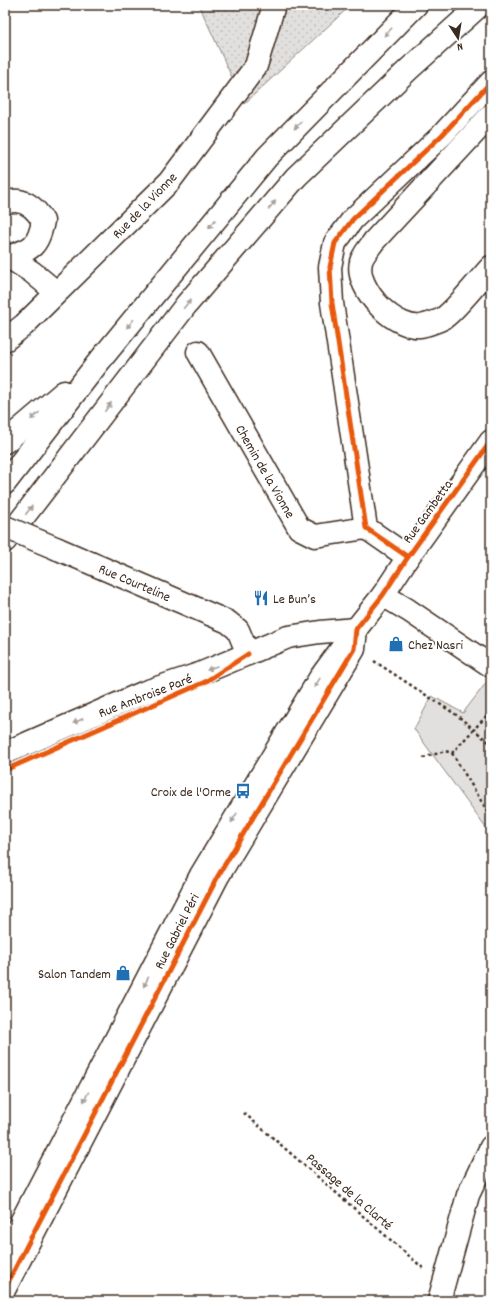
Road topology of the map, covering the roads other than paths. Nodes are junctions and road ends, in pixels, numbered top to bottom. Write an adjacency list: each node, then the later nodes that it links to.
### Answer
1 (274, 5): 11 (main road, Rue de la Vionne)
2 (416, 5): 14 (main road, one-way to 14)
3 (480, 5): 5 (main road)
4 (490, 5): 5 (main road)
5 (409, 69): 20 (main road, one-way to 5)
6 (491, 82): 19 (main road)
7 (491, 115): 10 (main road)
8 (5, 203): 9 (main road)
9 (6, 259): 11 (main road)
10 (491, 267)
11 (56, 292): 12 (main road, Rue de la Vionne)
12 (5, 340)
13 (198, 352): 19 (main road, Chemin de la Vionne)
14 (97, 364): 16 (main road, one-way to 16); 17 (main road)
15 (491, 441): 21 (main road, Rue Gambetta)
16 (5, 442)
17 (5, 483)
18 (5, 527): 24 (main road, Rue Courteline, bridge)
19 (366, 528): 21 (main road)
20 (5, 541)
21 (408, 557): 22 (main road, Rue Gambetta)
22 (383, 595): 23 (main road, Rue Gabriel Péri); 25 (main road)
23 (355, 639): 24 (main road, Rue Ambroise Paré); 28 (main road, one-way to 28); 29 (main road, Rue Gabriel Péri)
24 (248, 654): 26 (main road, Rue Ambroise Paré, one-way to 26)
25 (491, 666)
26 (5, 753)
27 (491, 1147): 30 (main road)
28 (5, 1253)
29 (5, 1288)
30 (441, 1293)

